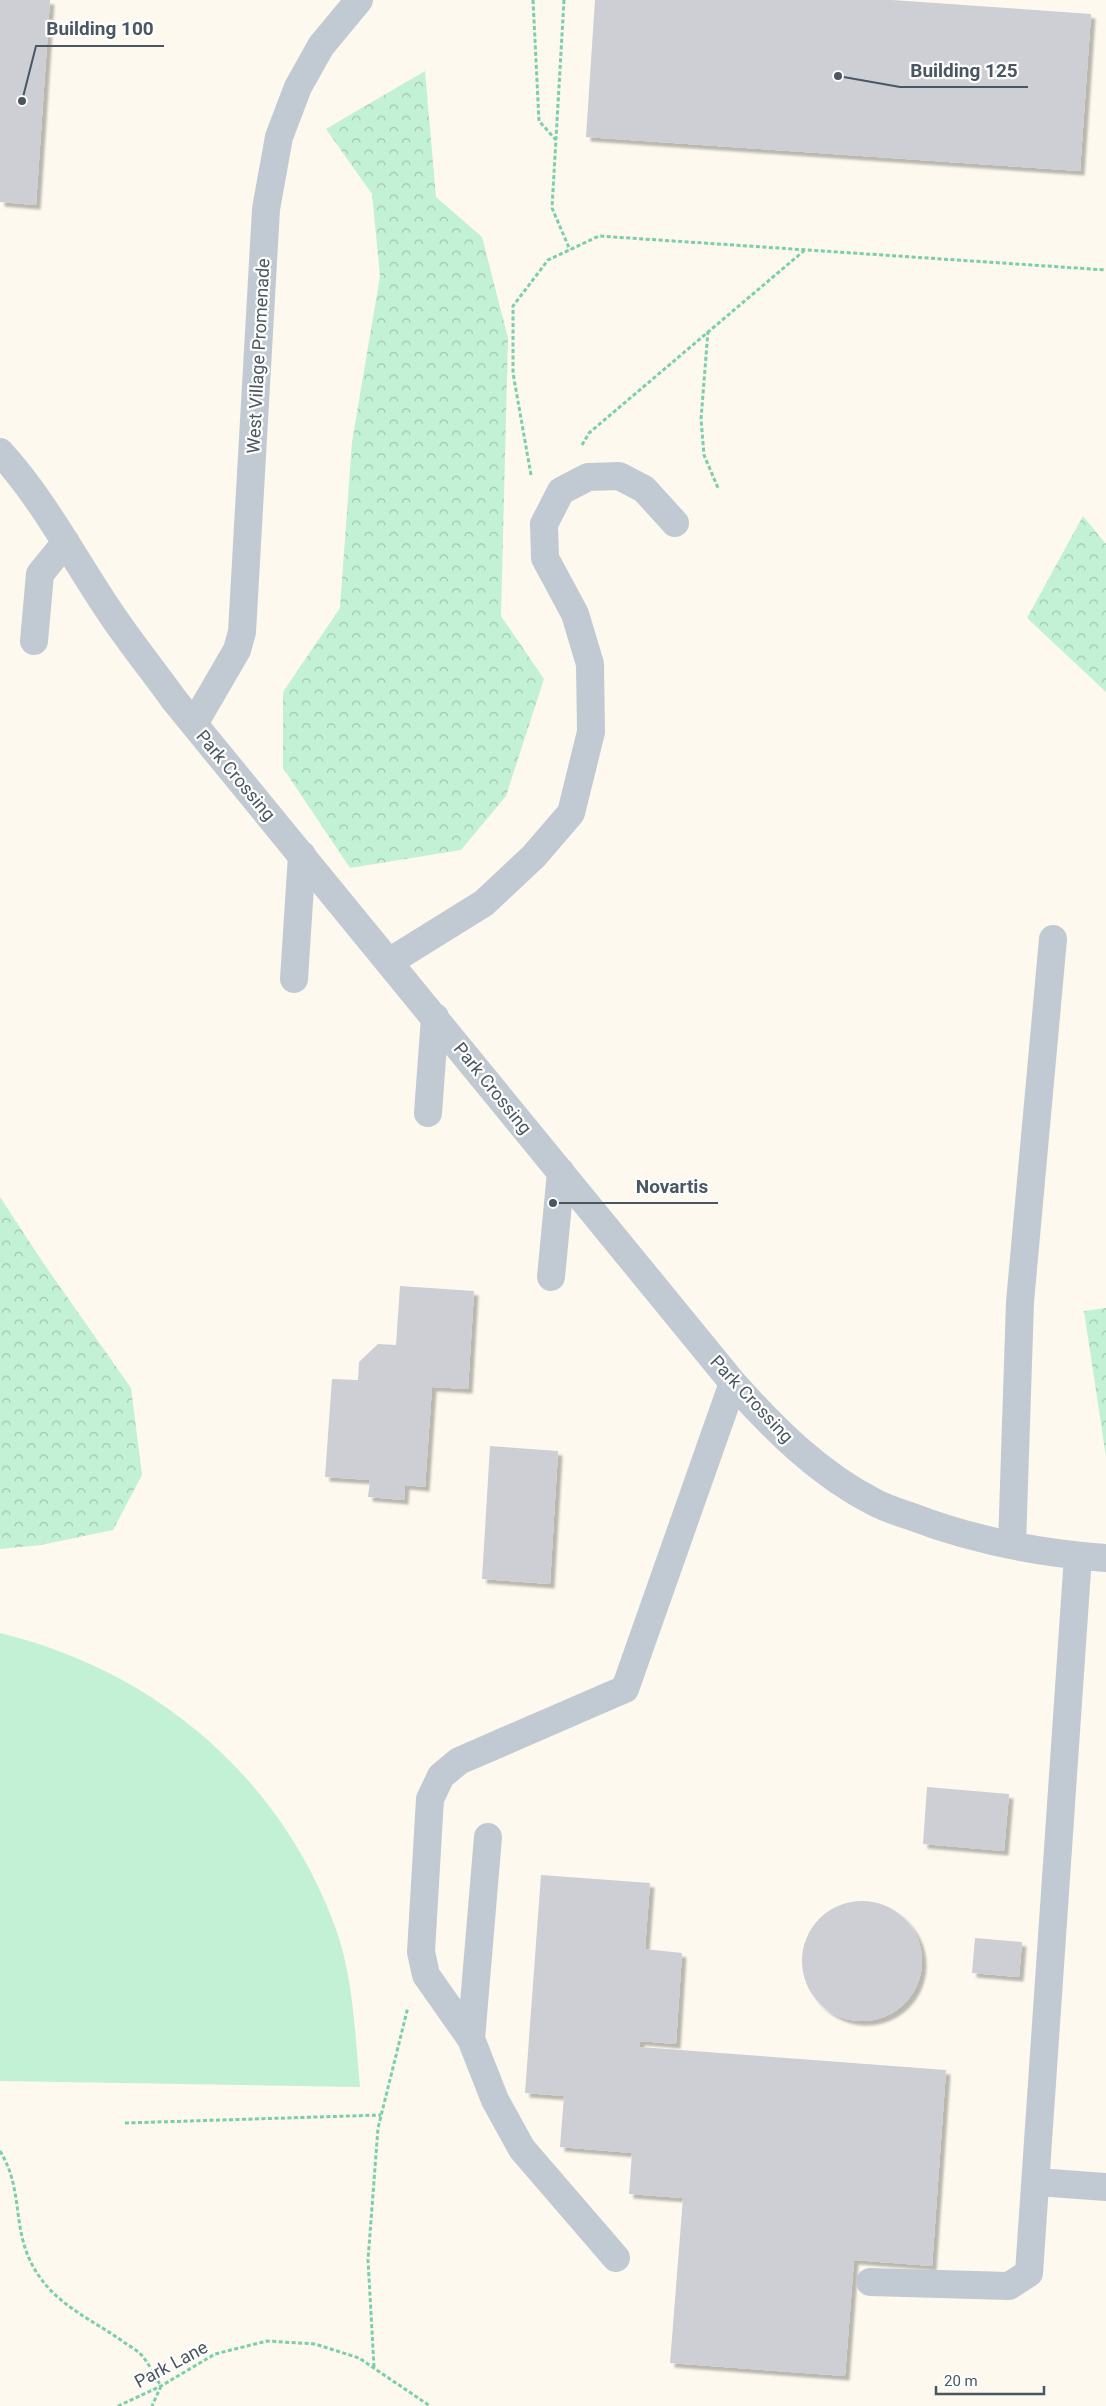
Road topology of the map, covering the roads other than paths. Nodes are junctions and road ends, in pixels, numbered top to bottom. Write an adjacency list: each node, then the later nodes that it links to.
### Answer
1 (359, 0): 6 (lane, West Village Promenade)
2 (0, 452): 4 (lane, Park Crossing)
3 (675, 523): 9 (lane)
4 (66, 542): 5 (lane); 6 (lane, Park Crossing)
5 (34, 641)
6 (194, 724): 7 (lane, Park Crossing)
7 (302, 855): 9 (lane, Park Crossing); 10 (lane)
8 (1053, 939): 16 (lane)
9 (389, 962): 11 (lane, Park Crossing)
10 (294, 979)
11 (435, 1017): 12 (lane); 13 (lane, Park Crossing)
12 (428, 1113)
13 (561, 1172): 14 (lane); 15 (lane, Park Crossing)
14 (551, 1277)
15 (733, 1383): 16 (lane, Park Crossing); 20 (lane)
16 (1012, 1546): 17 (lane, Park Crossing)
17 (1078, 1556): 18 (lane, Park Crossing); 21 (lane)
18 (1106, 1558)
19 (488, 1837): 20 (lane)
20 (471, 2039): 23 (lane)
21 (1037, 2182): 22 (lane); 24 (lane)
22 (1106, 2187)
23 (616, 2258)
24 (870, 2282)

